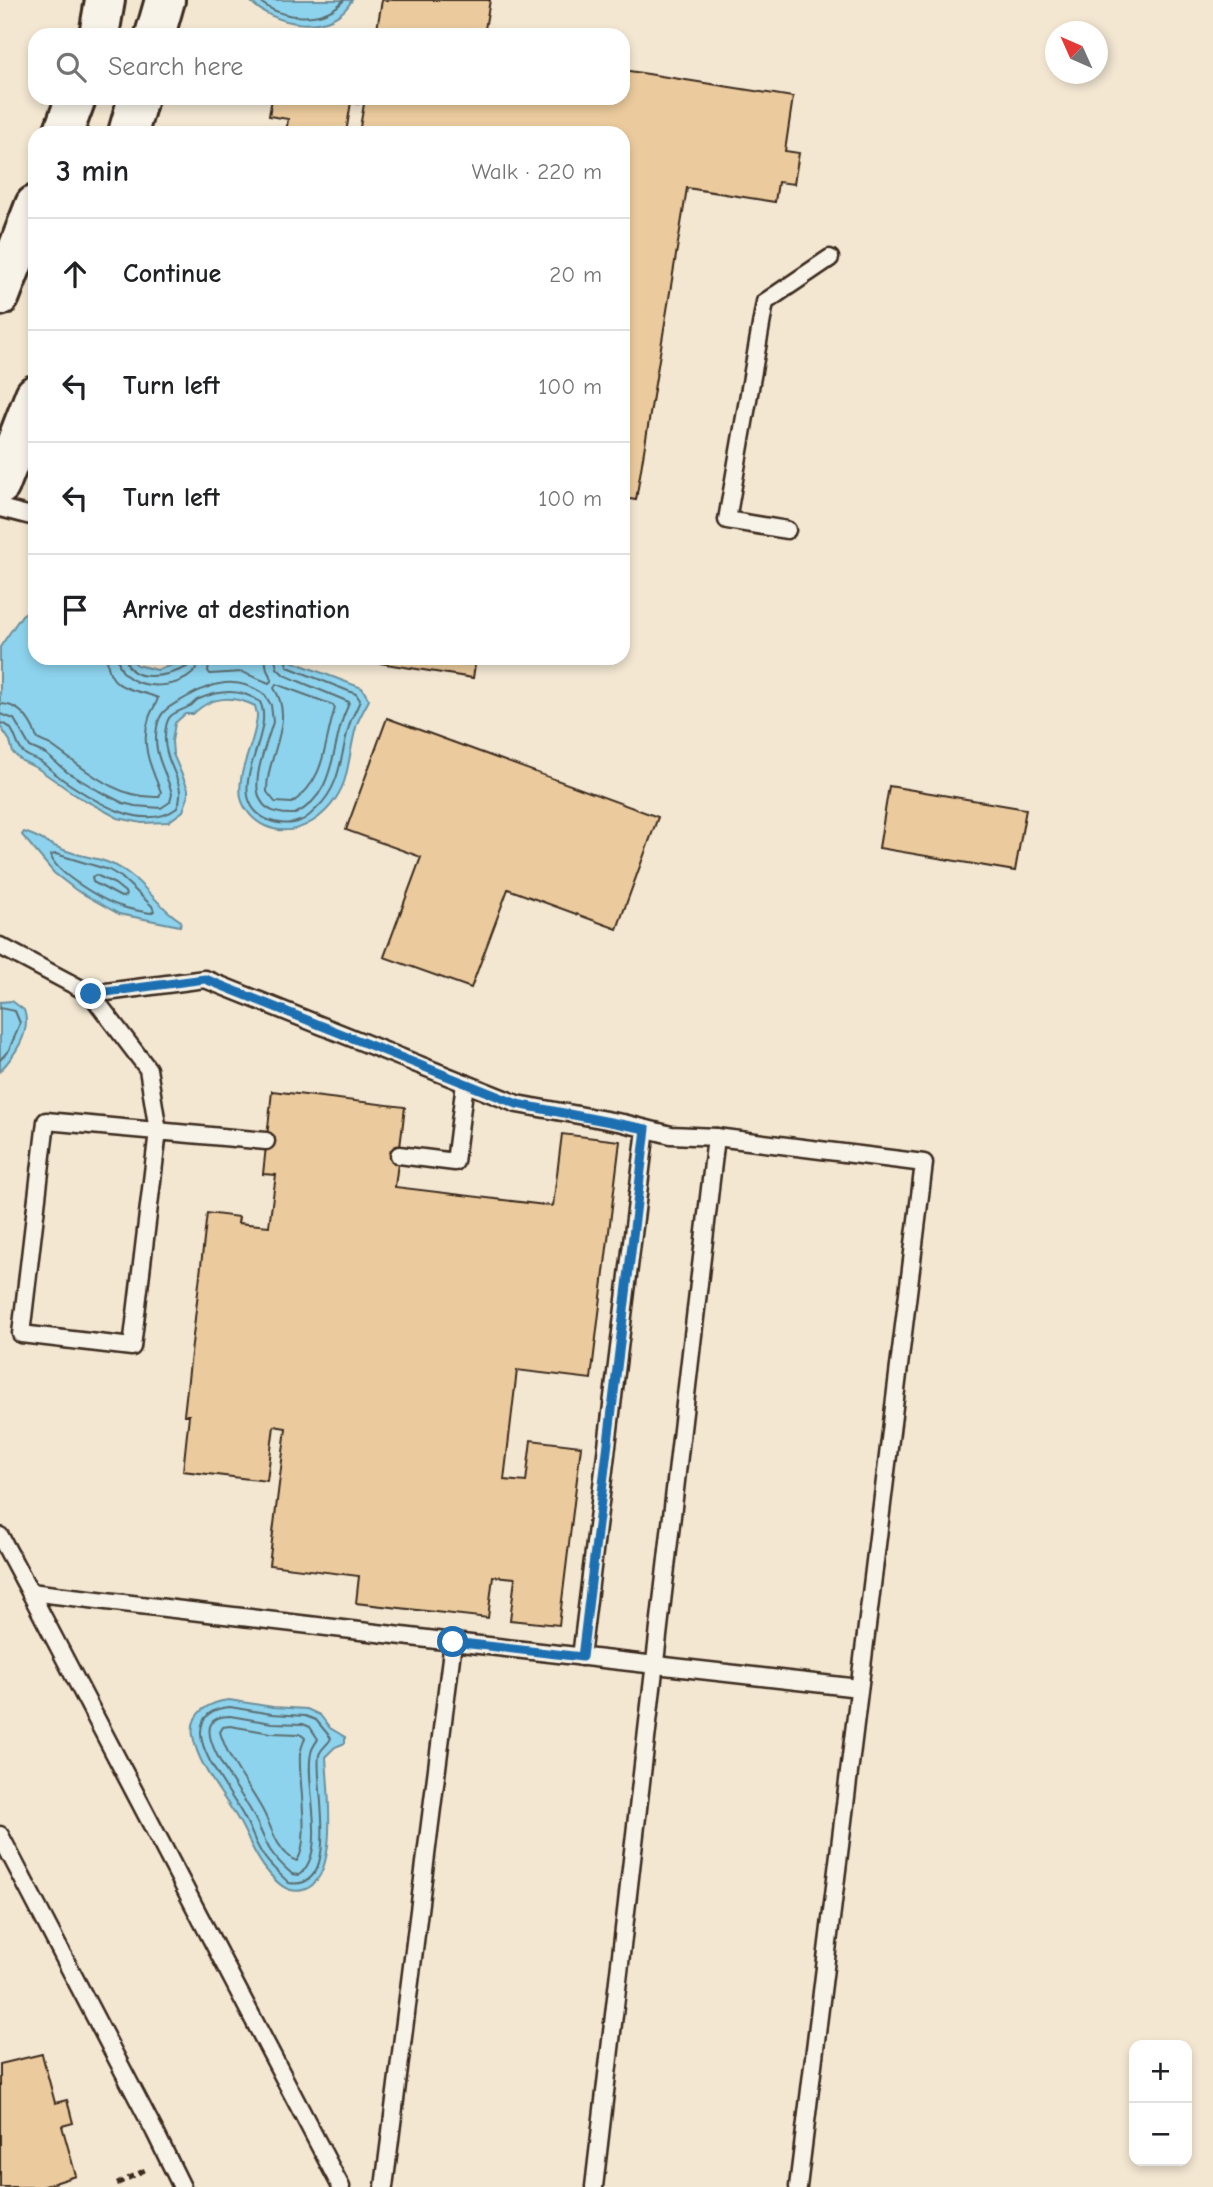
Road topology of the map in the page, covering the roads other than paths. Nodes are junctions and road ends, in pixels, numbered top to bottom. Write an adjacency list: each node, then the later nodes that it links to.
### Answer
1 (105, 0): 3 (street)
2 (165, 0): 4 (street)
3 (100, 28)
4 (157, 28)
5 (73, 105): 7 (street)
6 (136, 105): 8 (street)
7 (66, 126)
8 (130, 126)
9 (28, 223): 11 (street)
10 (830, 258): 16 (lane)
11 (0, 296)
12 (28, 413): 13 (street)
13 (0, 485)
14 (0, 508): 15 (lane)
15 (28, 515)
16 (787, 530)
17 (0, 946): 18 (lane)
18 (91, 994): 19 (lane); 21 (lane)
19 (465, 1083): 20 (lane); 24 (lane)
20 (646, 1129): 22 (lane); 28 (lane)
21 (158, 1131): 21 (lane); 23 (lane)
22 (716, 1137): 29 (lane); 30 (lane)
23 (266, 1141)
24 (399, 1155)
25 (0, 1536): 26 (lane)
26 (30, 1592): 27 (lane); 33 (lane)
27 (453, 1642): 28 (lane); 34 (lane)
28 (582, 1657): 29 (lane)
29 (655, 1665): 30 (lane); 35 (lane)
30 (859, 1688): 36 (lane)
31 (0, 1835): 32 (lane)
32 (182, 2187)
33 (341, 2187)
34 (384, 2187)
35 (594, 2187)
36 (798, 2187)

